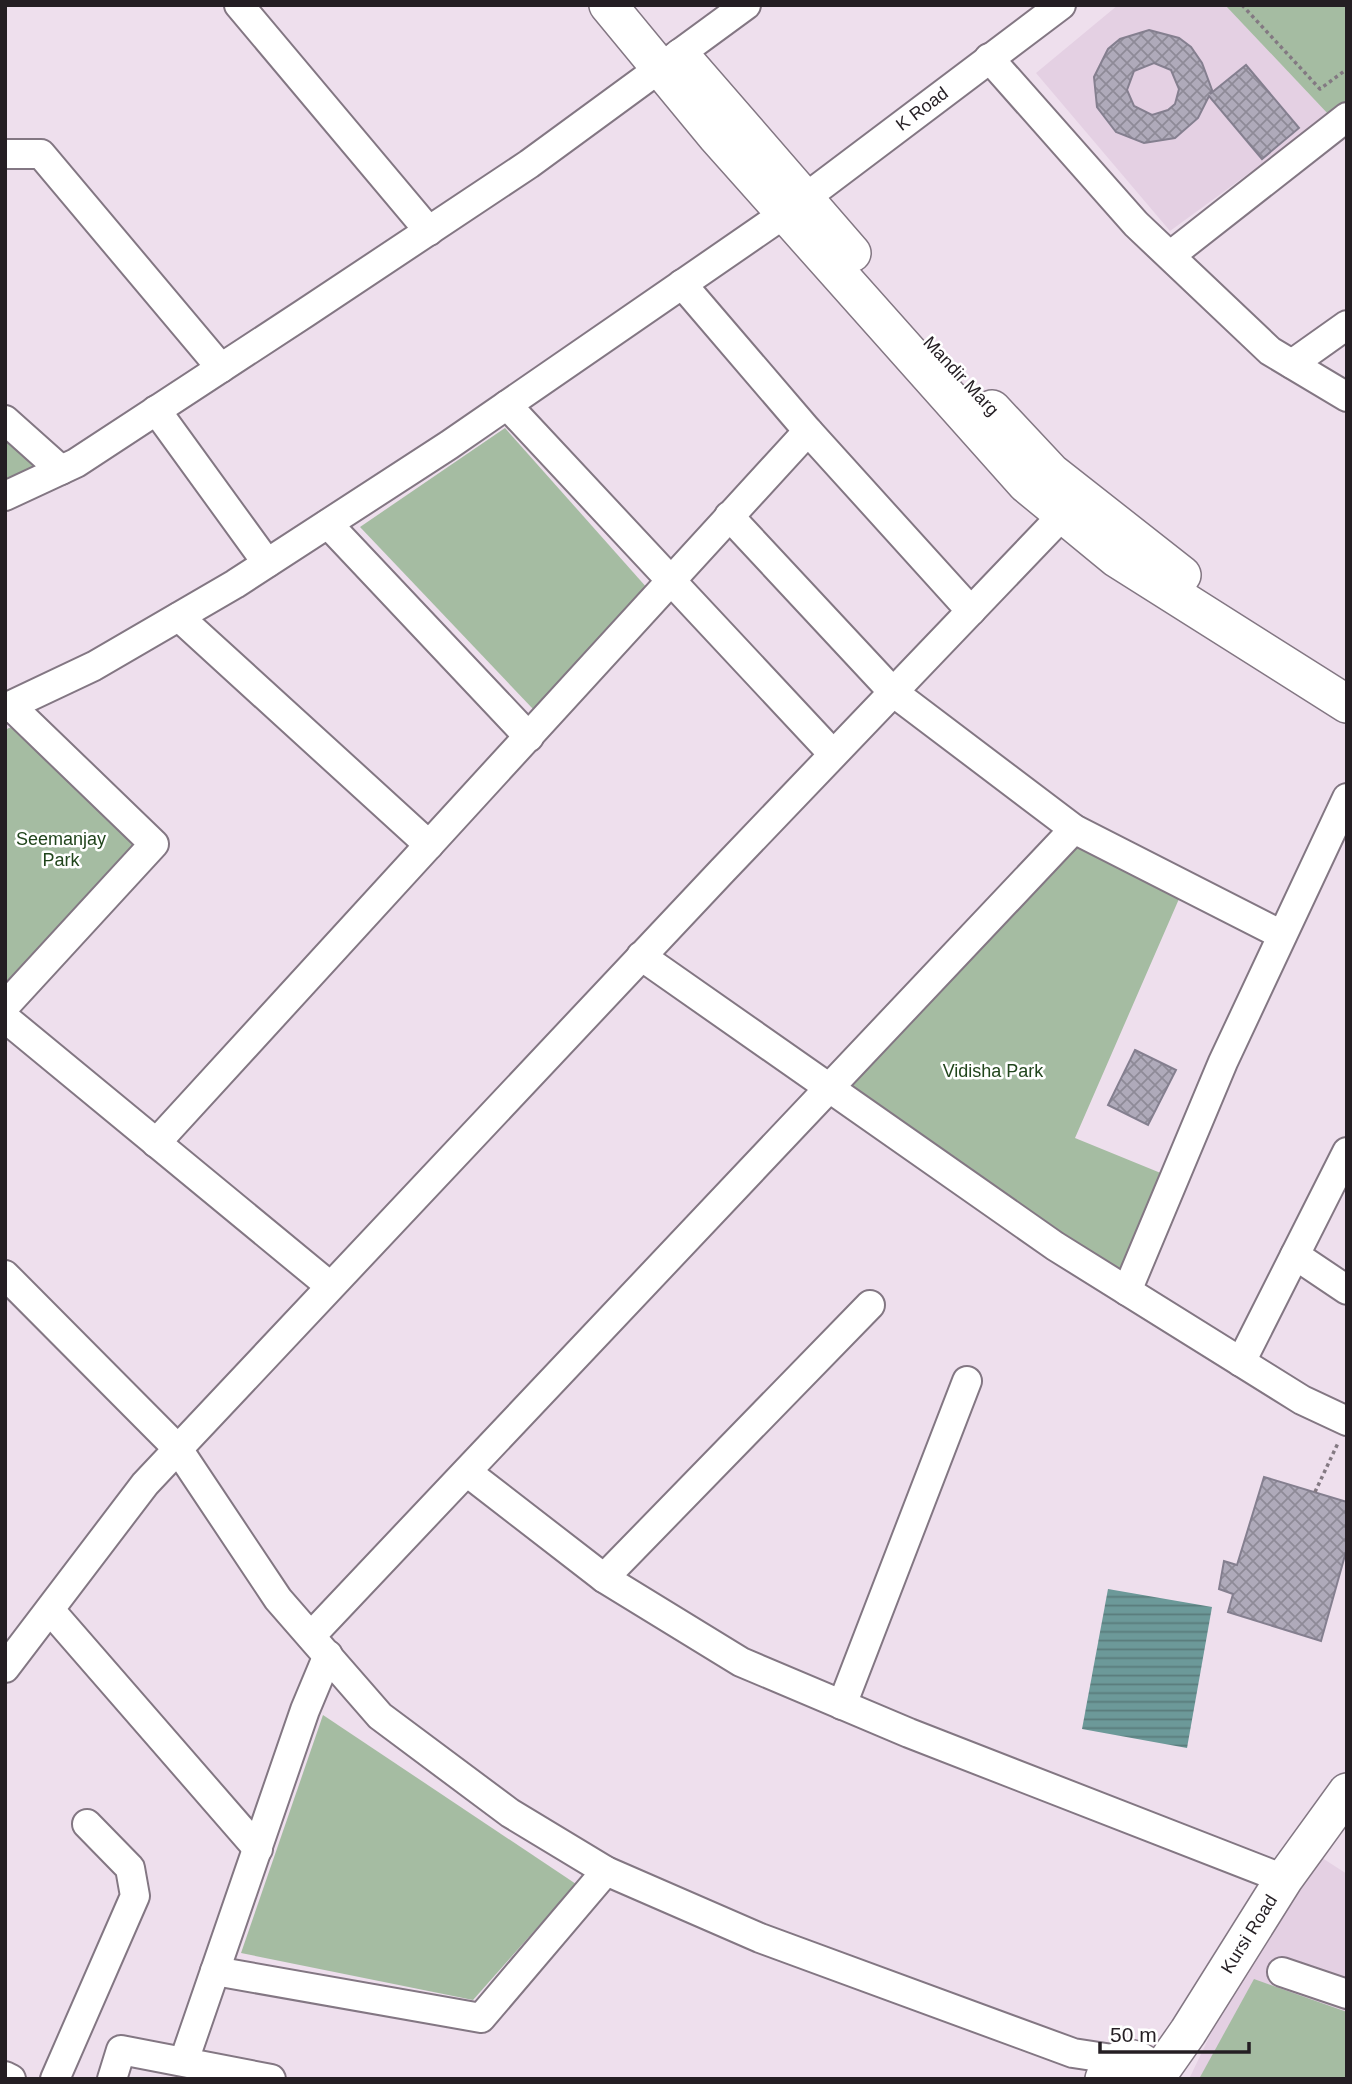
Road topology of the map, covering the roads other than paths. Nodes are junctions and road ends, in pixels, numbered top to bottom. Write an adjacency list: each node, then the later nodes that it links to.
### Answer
1 (239, 5): 11 (street)
2 (608, 5): 7 (main road)
3 (638, 5): 7 (main road)
4 (746, 5): 7 (street)
5 (1061, 5): 6 (street, K Road)
6 (989, 58): 10 (street, K Road); 12 (street)
7 (669, 60): 10 (main road); 11 (street)
8 (1347, 117): 12 (street)
9 (5, 153): 16 (street)
10 (794, 206): 13 (street, K Road); 24 (main road)
11 (429, 231): 16 (street)
12 (1171, 255): 15 (street)
13 (682, 285): 18 (street, K Road); 21 (street)
14 (1347, 325): 15 (street)
15 (1292, 364): 17 (street)
16 (221, 368): 19 (street)
17 (1347, 397)
18 (507, 405): 26 (street, K Road); 28 (street)
19 (156, 410): 22 (street); 27 (street)
20 (5, 420): 22 (street)
21 (808, 431): 25 (street); 29 (street)
22 (61, 470): 23 (street)
23 (5, 496)
24 (1072, 505): 29 (street); 31 (main road); 33 (main road)
25 (729, 516): 28 (street); 32 (street)
26 (328, 524): 27 (street, K Road); 35 (street)
27 (267, 563): 30 (street, K Road)
28 (671, 582): 35 (street); 36 (street)
29 (971, 611): 32 (street)
30 (179, 617): 34 (street, K Road); 39 (street)
31 (1347, 678)
32 (893, 692): 36 (street); 38 (street)
33 (1347, 704)
34 (8, 707): 42 (street)
35 (528, 737): 39 (street)
36 (833, 754): 41 (street)
37 (1347, 798): 40 (street)
38 (1074, 829): 40 (street); 44 (street)
39 (429, 845): 45 (street)
40 (1282, 935): 51 (street)
41 (641, 956): 44 (street); 49 (street)
42 (5, 1006)
43 (5, 1018): 45 (street)
44 (828, 1090): 51 (street); 57 (street)
45 (156, 1143): 49 (street)
46 (1347, 1152): 47 (street)
47 (1295, 1255): 50 (street); 53 (street)
48 (5, 1275): 56 (street)
49 (330, 1286): 56 (street)
50 (1347, 1290)
51 (1127, 1292): 53 (street)
52 (870, 1305): 58 (street)
53 (1241, 1362): 55 (street)
54 (967, 1381): 62 (street)
55 (1344, 1429)
56 (178, 1449): 59 (street); 60 (street)
57 (467, 1472): 58 (street); 60 (street)
58 (604, 1578): 62 (street)
59 (50, 1610): 61 (street); 65 (street)
60 (319, 1646): 65 (street); 66 (street)
61 (5, 1668)
62 (842, 1705): 67 (street)
63 (1347, 1792): 67 (main road, Kursi Road)
64 (87, 1824): 75 (street)
65 (258, 1849): 68 (street)
66 (606, 1871): 68 (street); 72 (street)
67 (1284, 1879): 72 (main road, Kursi Road)
68 (215, 1971): 71 (street)
69 (1282, 1972): 70 (street)
70 (1347, 1994)
71 (184, 2061): 76 (street); 77 (street)
72 (1128, 2073)
73 (5, 2076): 74 (street)
74 (12, 2079)
75 (55, 2079)
76 (112, 2079)
77 (271, 2079)

